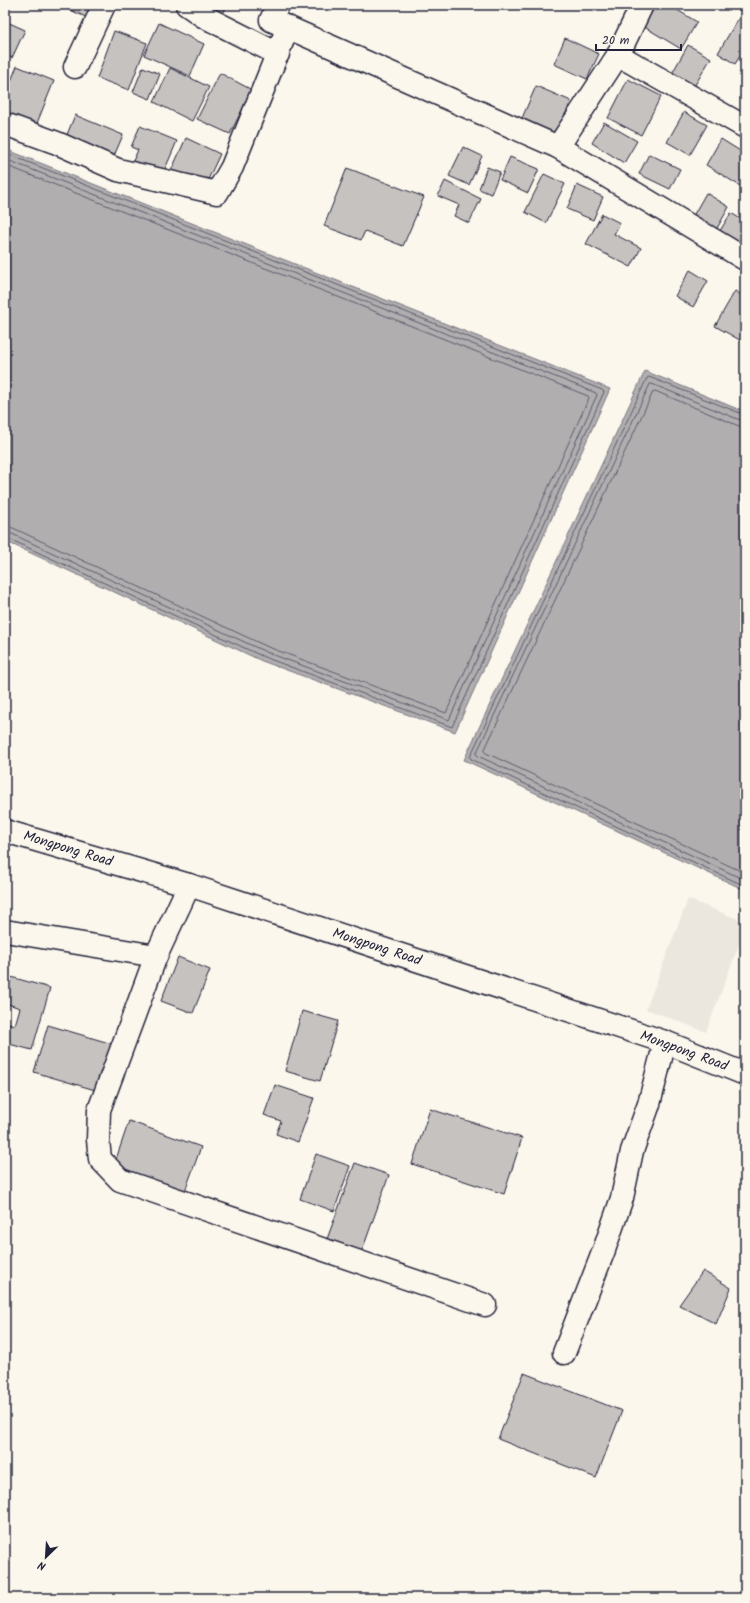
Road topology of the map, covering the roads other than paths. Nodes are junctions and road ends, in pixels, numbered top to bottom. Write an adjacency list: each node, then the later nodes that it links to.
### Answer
1 (104, 5): 8 (street)
2 (187, 5): 6 (street)
3 (278, 5): 5 (street)
4 (642, 5): 7 (street)
5 (288, 27): 6 (street); 11 (street)
6 (278, 54): 9 (street)
7 (618, 55): 10 (street); 11 (street)
8 (75, 67)
9 (5, 124)
10 (745, 127)
11 (558, 148): 12 (street)
12 (745, 259)
13 (5, 831): 14 (street, Mongpong Road)
14 (188, 885): 16 (street); 17 (street, Mongpong Road)
15 (5, 931): 16 (street)
16 (156, 956): 19 (street)
17 (665, 1042): 18 (street, Mongpong Road); 20 (street)
18 (745, 1074)
19 (485, 1305)
20 (564, 1353)

